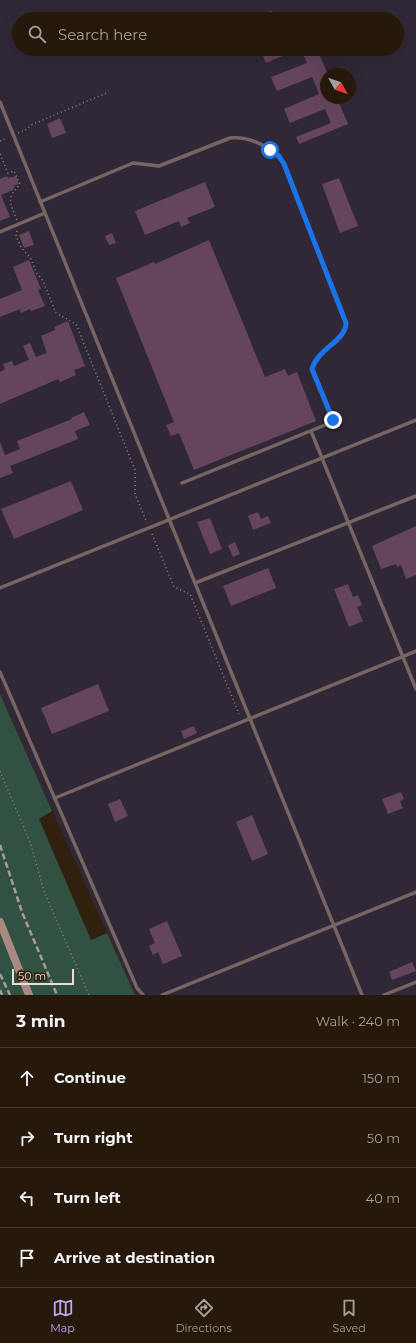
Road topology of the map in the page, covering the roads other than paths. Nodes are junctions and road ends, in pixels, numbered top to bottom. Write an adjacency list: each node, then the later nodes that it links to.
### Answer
1 (0, 102): 2 (lane)
2 (40, 202): 3 (lane); 6 (lane)
3 (45, 213): 4 (lane); 10 (lane)
4 (0, 232)
5 (416, 420): 7 (lane)
6 (311, 431): 7 (lane); 8 (lane)
7 (322, 458): 10 (lane); 11 (lane)
8 (182, 483)
9 (416, 496): 11 (lane)
10 (169, 520): 12 (lane); 13 (lane)
11 (348, 522): 12 (lane); 15 (lane)
12 (195, 583): 18 (lane)
13 (0, 588)
14 (416, 651): 15 (lane)
15 (403, 657): 17 (lane); 18 (lane)
16 (0, 672): 19 (lane)
17 (416, 690)
18 (250, 719): 19 (lane); 22 (lane)
19 (55, 798): 25 (lane)
20 (416, 892): 22 (lane)
21 (0, 922): 24 (street)
22 (334, 926): 26 (lane); 27 (lane)
23 (416, 982): 28 (lane)
24 (29, 995)
25 (143, 995)
26 (162, 995)
27 (362, 995)
28 (384, 995)

